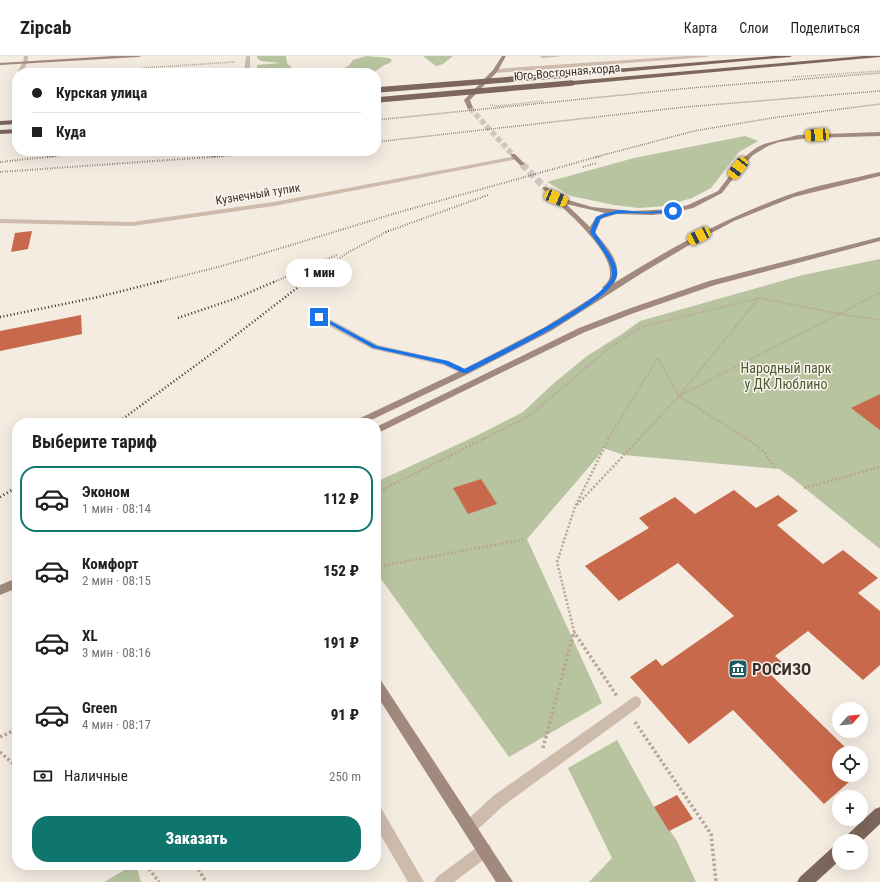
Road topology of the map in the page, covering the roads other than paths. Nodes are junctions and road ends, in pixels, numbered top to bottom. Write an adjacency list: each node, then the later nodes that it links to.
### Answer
1 (26, 56): 12 (street)
2 (138, 56): 12 (main road)
3 (504, 56): 15 (main road)
4 (562, 56): 9 (street)
5 (622, 56): 11 (street)
6 (707, 56): 10 (street)
7 (790, 56): 16 (main road, Юго-Восточная хорда, bridge)
8 (880, 56): 17 (main road, Юго-Восточная хорда, bridge)
9 (542, 57)
10 (669, 57): 11 (street)
11 (627, 62): 15 (street)
12 (25, 63): 13 (main road); 14 (street)
13 (0, 64)
14 (22, 68)
15 (495, 71): 18 (main road)
16 (381, 90)
17 (381, 100)
18 (468, 104)
19 (12, 122): 20 (main road)
20 (0, 123)
21 (12, 131): 22 (main road)
22 (0, 132)
23 (880, 134): 29 (main road)
24 (515, 157): 25 (main road); 30 (street, Кузнечный тупик)
25 (522, 164)
26 (880, 174): 33 (main road)
27 (545, 188): 28 (main road)
28 (556, 198): 29 (main road); 31 (main road)
29 (619, 212): 31 (main road)
30 (0, 221)
31 (592, 232): 33 (main road)
32 (880, 239): 37 (main road)
33 (600, 295): 35 (main road)
34 (319, 317): 35 (street)
35 (465, 372): 36 (main road)
36 (368, 418)
37 (381, 429)
38 (12, 585): 39 (main road)
39 (0, 590)
40 (381, 691): 44 (main road)
41 (630, 705): 44 (street)
42 (880, 814): 45 (main road)
43 (381, 822): 48 (street)
44 (470, 827): 46 (main road)
45 (858, 834)
46 (485, 850): 49 (street); 50 (main road)
47 (832, 857): 51 (main road)
48 (416, 882)
49 (442, 882)
50 (505, 882)
51 (805, 882)

